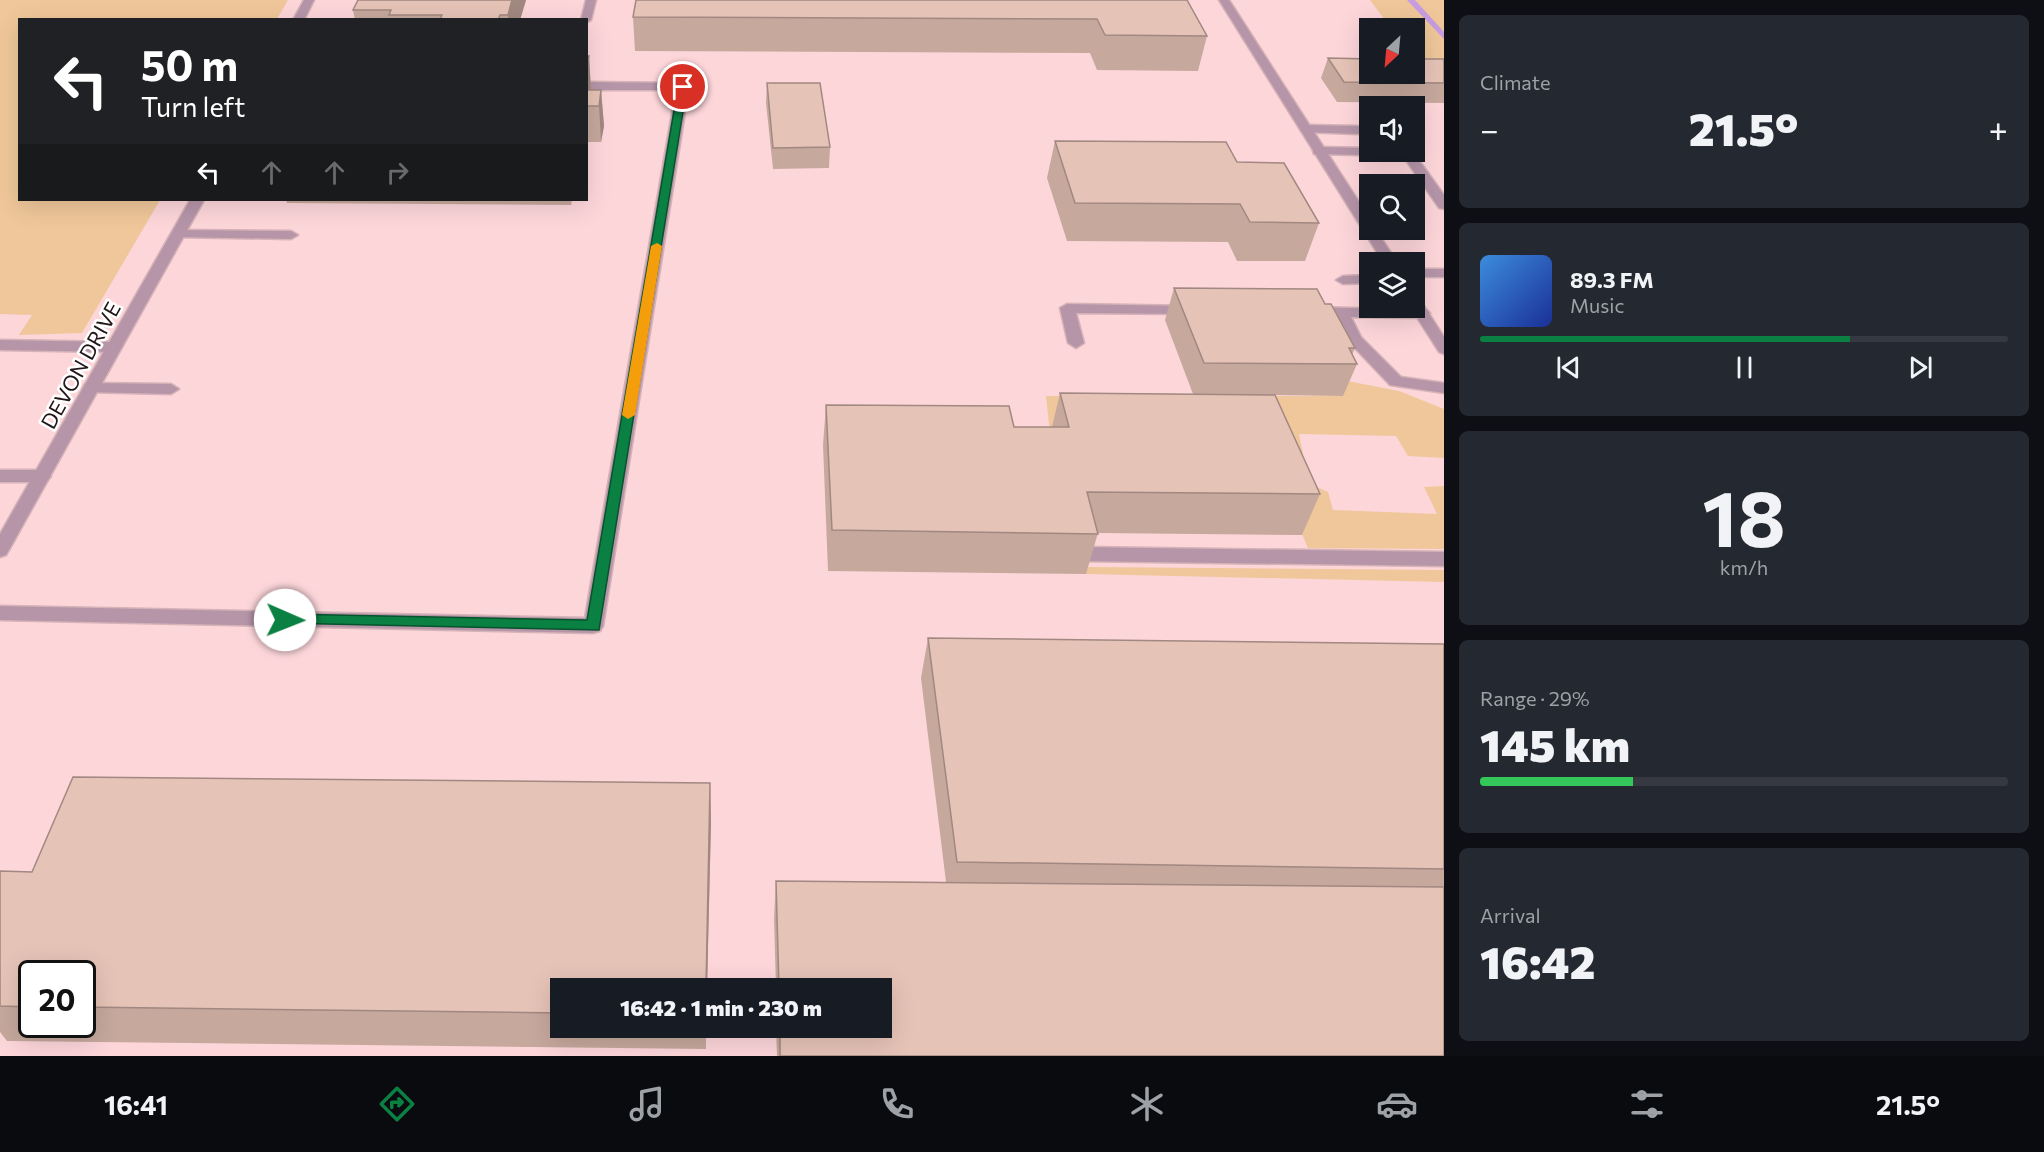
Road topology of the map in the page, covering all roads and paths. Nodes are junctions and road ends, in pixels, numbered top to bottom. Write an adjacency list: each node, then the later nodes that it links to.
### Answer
1 (309, 0): 4 (street)
2 (591, 0): 5 (street)
3 (1224, 0): 7 (street)
4 (299, 18)
5 (586, 18)
6 (588, 86): 36 (street)
7 (1305, 129): 8 (street); 9 (street)
8 (1358, 130)
9 (1319, 151): 11 (street); 14 (street)
10 (196, 201): 12 (street, DEVON DRIVE)
11 (1444, 204)
12 (178, 234): 13 (street); 27 (street, DEVON DRIVE)
13 (291, 236)
14 (1384, 252)
15 (1425, 273): 16 (street)
16 (1444, 273)
17 (1359, 279): 18 (street)
18 (1343, 280)
19 (1210, 310): 24 (street)
20 (1293, 311): 22 (street)
21 (1359, 311): 22 (street)
22 (1341, 312): 30 (street)
23 (1425, 318): 26 (street)
24 (1076, 343)
25 (0, 345): 27 (street)
26 (1443, 345)
27 (114, 347): 28 (street, DEVON DRIVE)
28 (91, 388): 29 (street); 32 (street, DEVON DRIVE)
29 (171, 388)
30 (1444, 388)
31 (0, 476): 32 (street)
32 (42, 476): 33 (street, DEVON DRIVE)
33 (0, 550)
34 (1081, 554): 35 (street)
35 (1444, 559)
36 (0, 614)

